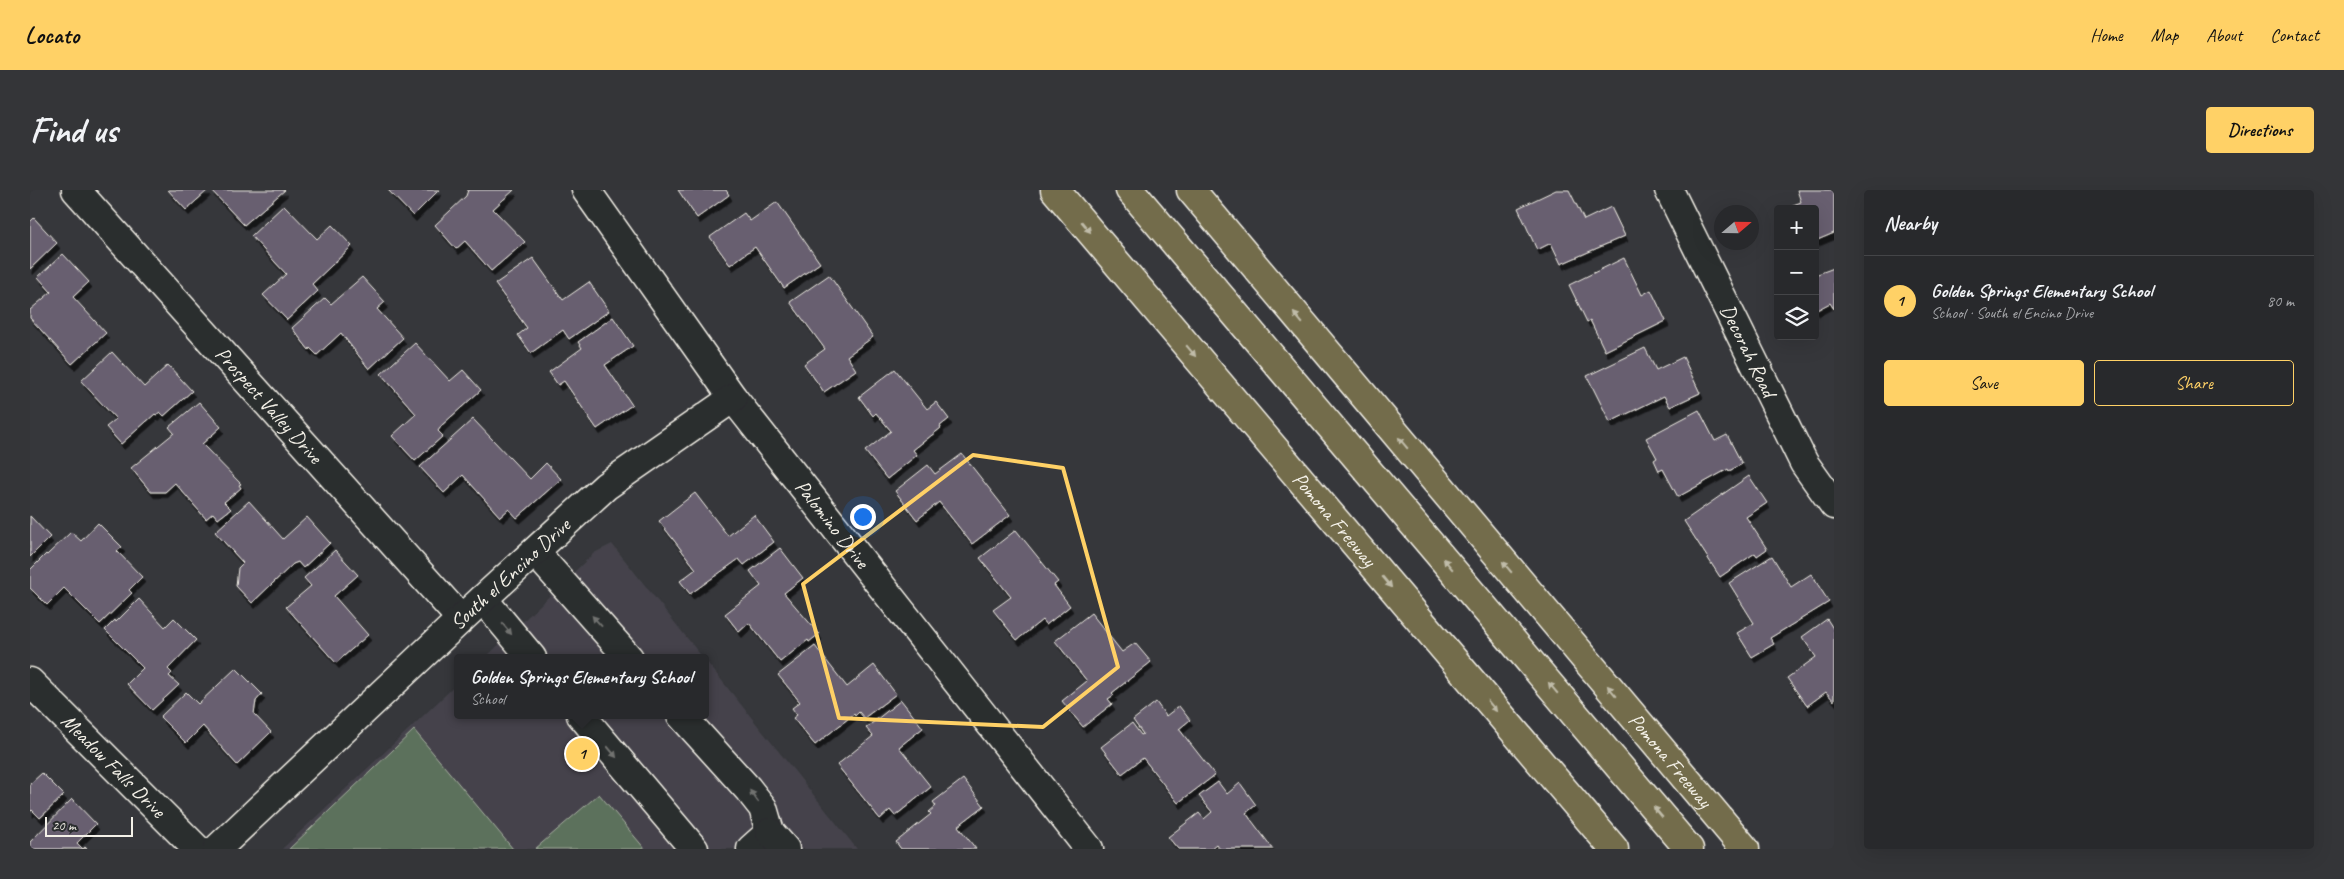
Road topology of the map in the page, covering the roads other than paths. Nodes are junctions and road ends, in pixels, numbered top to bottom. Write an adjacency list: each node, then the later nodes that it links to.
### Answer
1 (76, 190): 12 (street, Prospect Valley Drive)
2 (586, 190): 8 (street, Palomino Drive)
3 (1055, 190): 23 (highway, Pomona Freeway, one-way to 23)
4 (1108, 190): 24 (highway)
5 (1130, 190): 25 (highway, one-way to 5)
6 (1191, 190): 26 (highway, Pomona Freeway, one-way to 6)
7 (1669, 190): 9 (street, Decorah Road)
8 (733, 398): 10 (street, South el Encino Drive); 22 (street, Palomino Drive)
9 (1834, 505)
10 (535, 552): 11 (street, South el Encino Drive); 14 (street, one-way to 10)
11 (482, 599): 12 (street, South el Encino Drive); 13 (street, one-way to 13)
12 (461, 619): 20 (street, South el Encino Drive)
13 (529, 654)
14 (625, 654)
15 (30, 682): 19 (street, Meadow Falls Drive)
16 (584, 719): 21 (street, one-way to 21)
17 (685, 719): 18 (street, one-way to 17)
18 (769, 843)
19 (197, 849)
20 (216, 849)
21 (694, 849)
22 (1089, 849)
23 (1614, 849)
24 (1664, 849)
25 (1689, 849)
26 (1745, 849)

